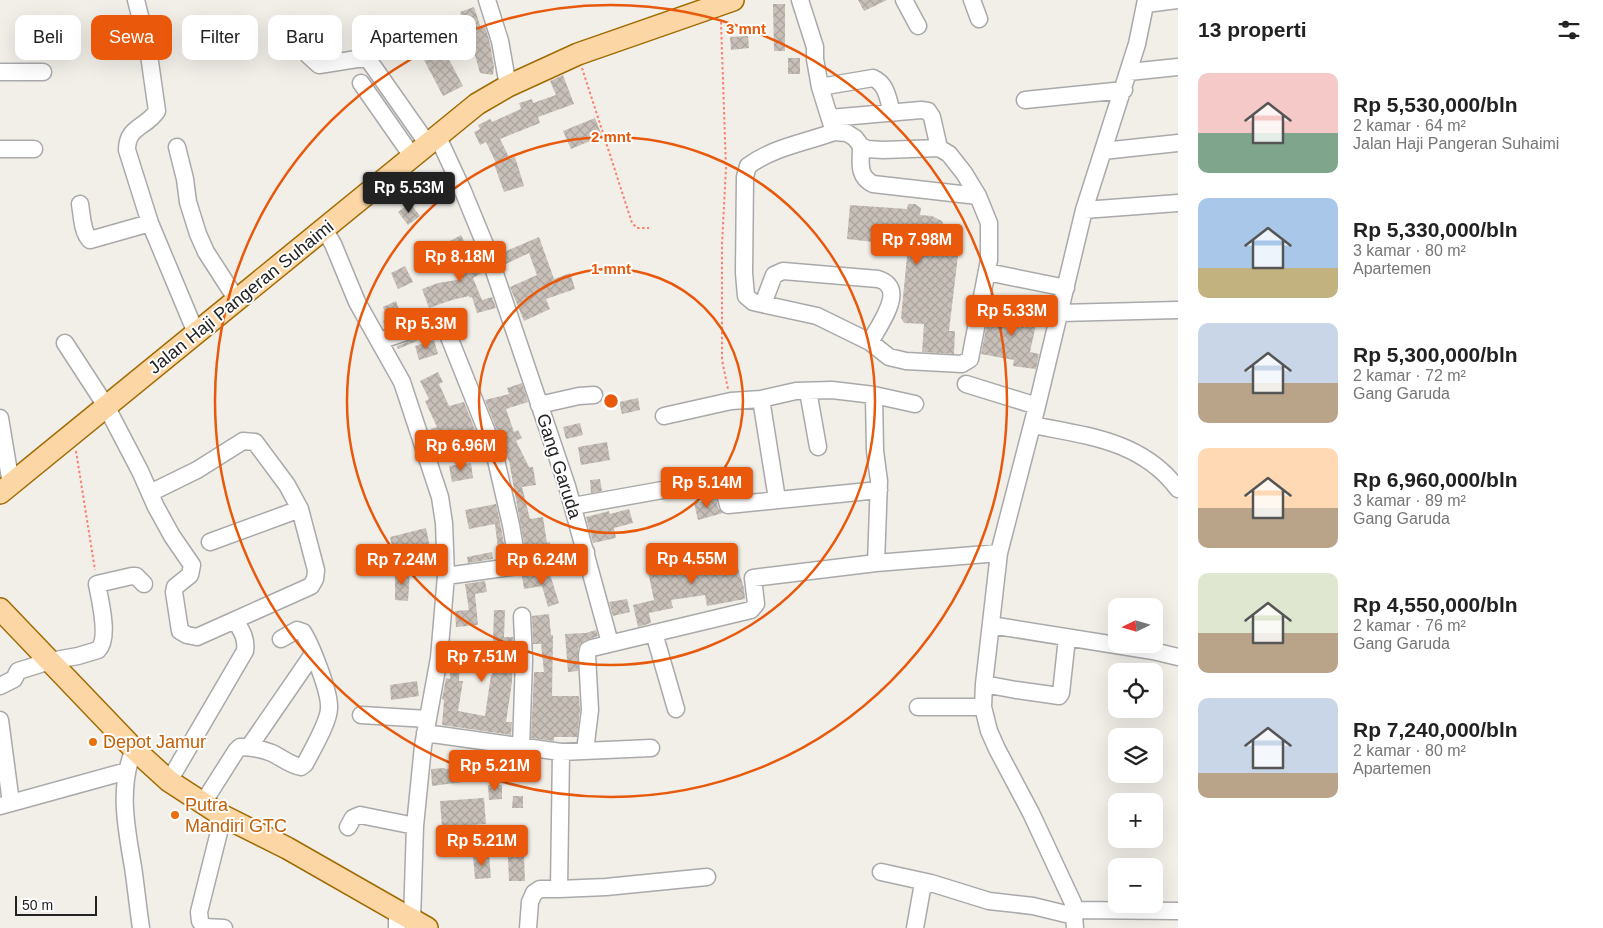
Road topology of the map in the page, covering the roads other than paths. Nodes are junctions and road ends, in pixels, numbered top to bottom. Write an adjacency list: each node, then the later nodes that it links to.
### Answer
1 (136, 0): 37 (street)
2 (486, 0): 19 (street)
3 (791, 0): 12 (street)
4 (800, 0): 12 (street)
5 (904, 0): 11 (street)
6 (972, 0): 10 (street)
7 (1178, 0): 9 (street)
8 (727, 2): 19 (main road, Jalan Haji Pangeran Suhaimi)
9 (1146, 2): 17 (street)
10 (979, 19)
11 (918, 26)
12 (814, 59): 20 (street)
13 (313, 60): 26 (street)
14 (1178, 67): 17 (street)
15 (0, 72): 16 (street)
16 (43, 72)
17 (1129, 72): 21 (street)
18 (361, 83): 26 (street)
19 (508, 86): 26 (main road, Jalan Haji Pangeran Suhaimi)
20 (820, 87): 23 (street); 24 (street)
21 (1124, 90): 22 (street); 32 (street)
22 (1025, 100)
23 (892, 113): 24 (street); 29 (street)
24 (832, 125): 27 (street); 42 (street)
25 (1178, 143): 32 (street)
26 (426, 145): 38 (main road, Jalan Haji Pangeran Suhaimi); 55 (street, Gang Garuda)
27 (861, 146): 29 (street); 33 (street)
28 (177, 147): 41 (street)
29 (939, 148): 33 (street)
30 (0, 149): 31 (street)
31 (34, 149)
32 (1103, 151): 36 (street)
33 (978, 196): 39 (street)
34 (1178, 203): 36 (street)
35 (80, 204): 37 (street)
36 (1084, 210): 40 (street)
37 (150, 223): 45 (street)
38 (324, 229): 41 (main road, Jalan Haji Pangeran Suhaimi); 46 (street)
39 (987, 272): 40 (street); 47 (street)
40 (1066, 288): 44 (street)
41 (237, 300): 45 (main road, Jalan Haji Pangeran Suhaimi)
42 (764, 304): 47 (street); 47 (street)
43 (1178, 310): 44 (street)
44 (1060, 313): 57 (street)
45 (196, 333): 56 (main road, Jalan Haji Pangeran Suhaimi)
46 (378, 341): 73 (street); 74 (street)
47 (870, 342)
48 (65, 343): 56 (street)
49 (966, 384): 57 (street)
50 (808, 391): 52 (street); 53 (street); 61 (street)
51 (594, 395): 55 (street, Gang Garuda)
52 (874, 395): 54 (street); 63 (street)
53 (761, 399): 58 (street); 66 (street)
54 (915, 404)
55 (539, 405): 67 (street, Gang Garuda)
56 (106, 406): 62 (main road, Jalan Haji Pangeran Suhaimi); 65 (street)
57 (1037, 406): 60 (street)
58 (664, 416)
59 (0, 418): 62 (street)
60 (1033, 425): 64 (street); 70 (street)
61 (818, 448)
62 (6, 488)
63 (879, 490): 66 (street); 72 (street)
64 (1178, 490)
65 (150, 493): 68 (street); 78 (street)
66 (777, 499): 67 (street)
67 (573, 506): 71 (street, Gang Garuda)
68 (300, 510): 69 (street); 78 (street)
69 (210, 542)
70 (1006, 547): 72 (street); 79 (street)
71 (586, 552): 73 (street); 83 (street, Gang Garuda)
72 (876, 563): 80 (street)
73 (518, 566): 74 (street)
74 (446, 576): 94 (street)
75 (144, 584): 86 (street)
76 (0, 609): 86 (main road)
77 (522, 616): 96 (street)
78 (235, 620): 102 (street)
79 (991, 626): 81 (street); 87 (street)
80 (654, 633): 83 (street); 91 (street)
81 (1067, 638): 85 (street); 87 (street)
82 (281, 639): 84 (street)
83 (610, 643): 99 (street)
84 (313, 654): 95 (street); 95 (street)
85 (1178, 657)
86 (50, 661): 88 (street); 98 (main road)
87 (984, 684): 90 (street)
88 (0, 686)
89 (918, 707): 90 (street)
90 (983, 707): 113 (street)
91 (676, 709)
92 (361, 715): 94 (street)
93 (0, 720): 104 (street)
94 (427, 726): 96 (street); 106 (street)
95 (250, 747): 103 (street)
96 (520, 747): 100 (street)
97 (651, 748): 99 (street)
98 (134, 749): 101 (street); 102 (main road)
99 (586, 751): 100 (street)
100 (562, 752): 111 (street)
101 (127, 771): 104 (street); 115 (street)
102 (169, 781): 103 (main road)
103 (203, 803): 105 (main road)
104 (6, 805)
105 (223, 816): 114 (main road); 116 (street)
106 (414, 826): 107 (street); 114 (street)
107 (348, 827)
108 (881, 872): 110 (street)
109 (707, 877): 111 (street)
110 (932, 884): 113 (street); 118 (street)
111 (560, 889): 117 (street)
112 (1178, 911): 113 (street)
113 (1074, 918)
114 (408, 922)
115 (141, 928)
116 (224, 928)
117 (528, 928)
118 (915, 928)

